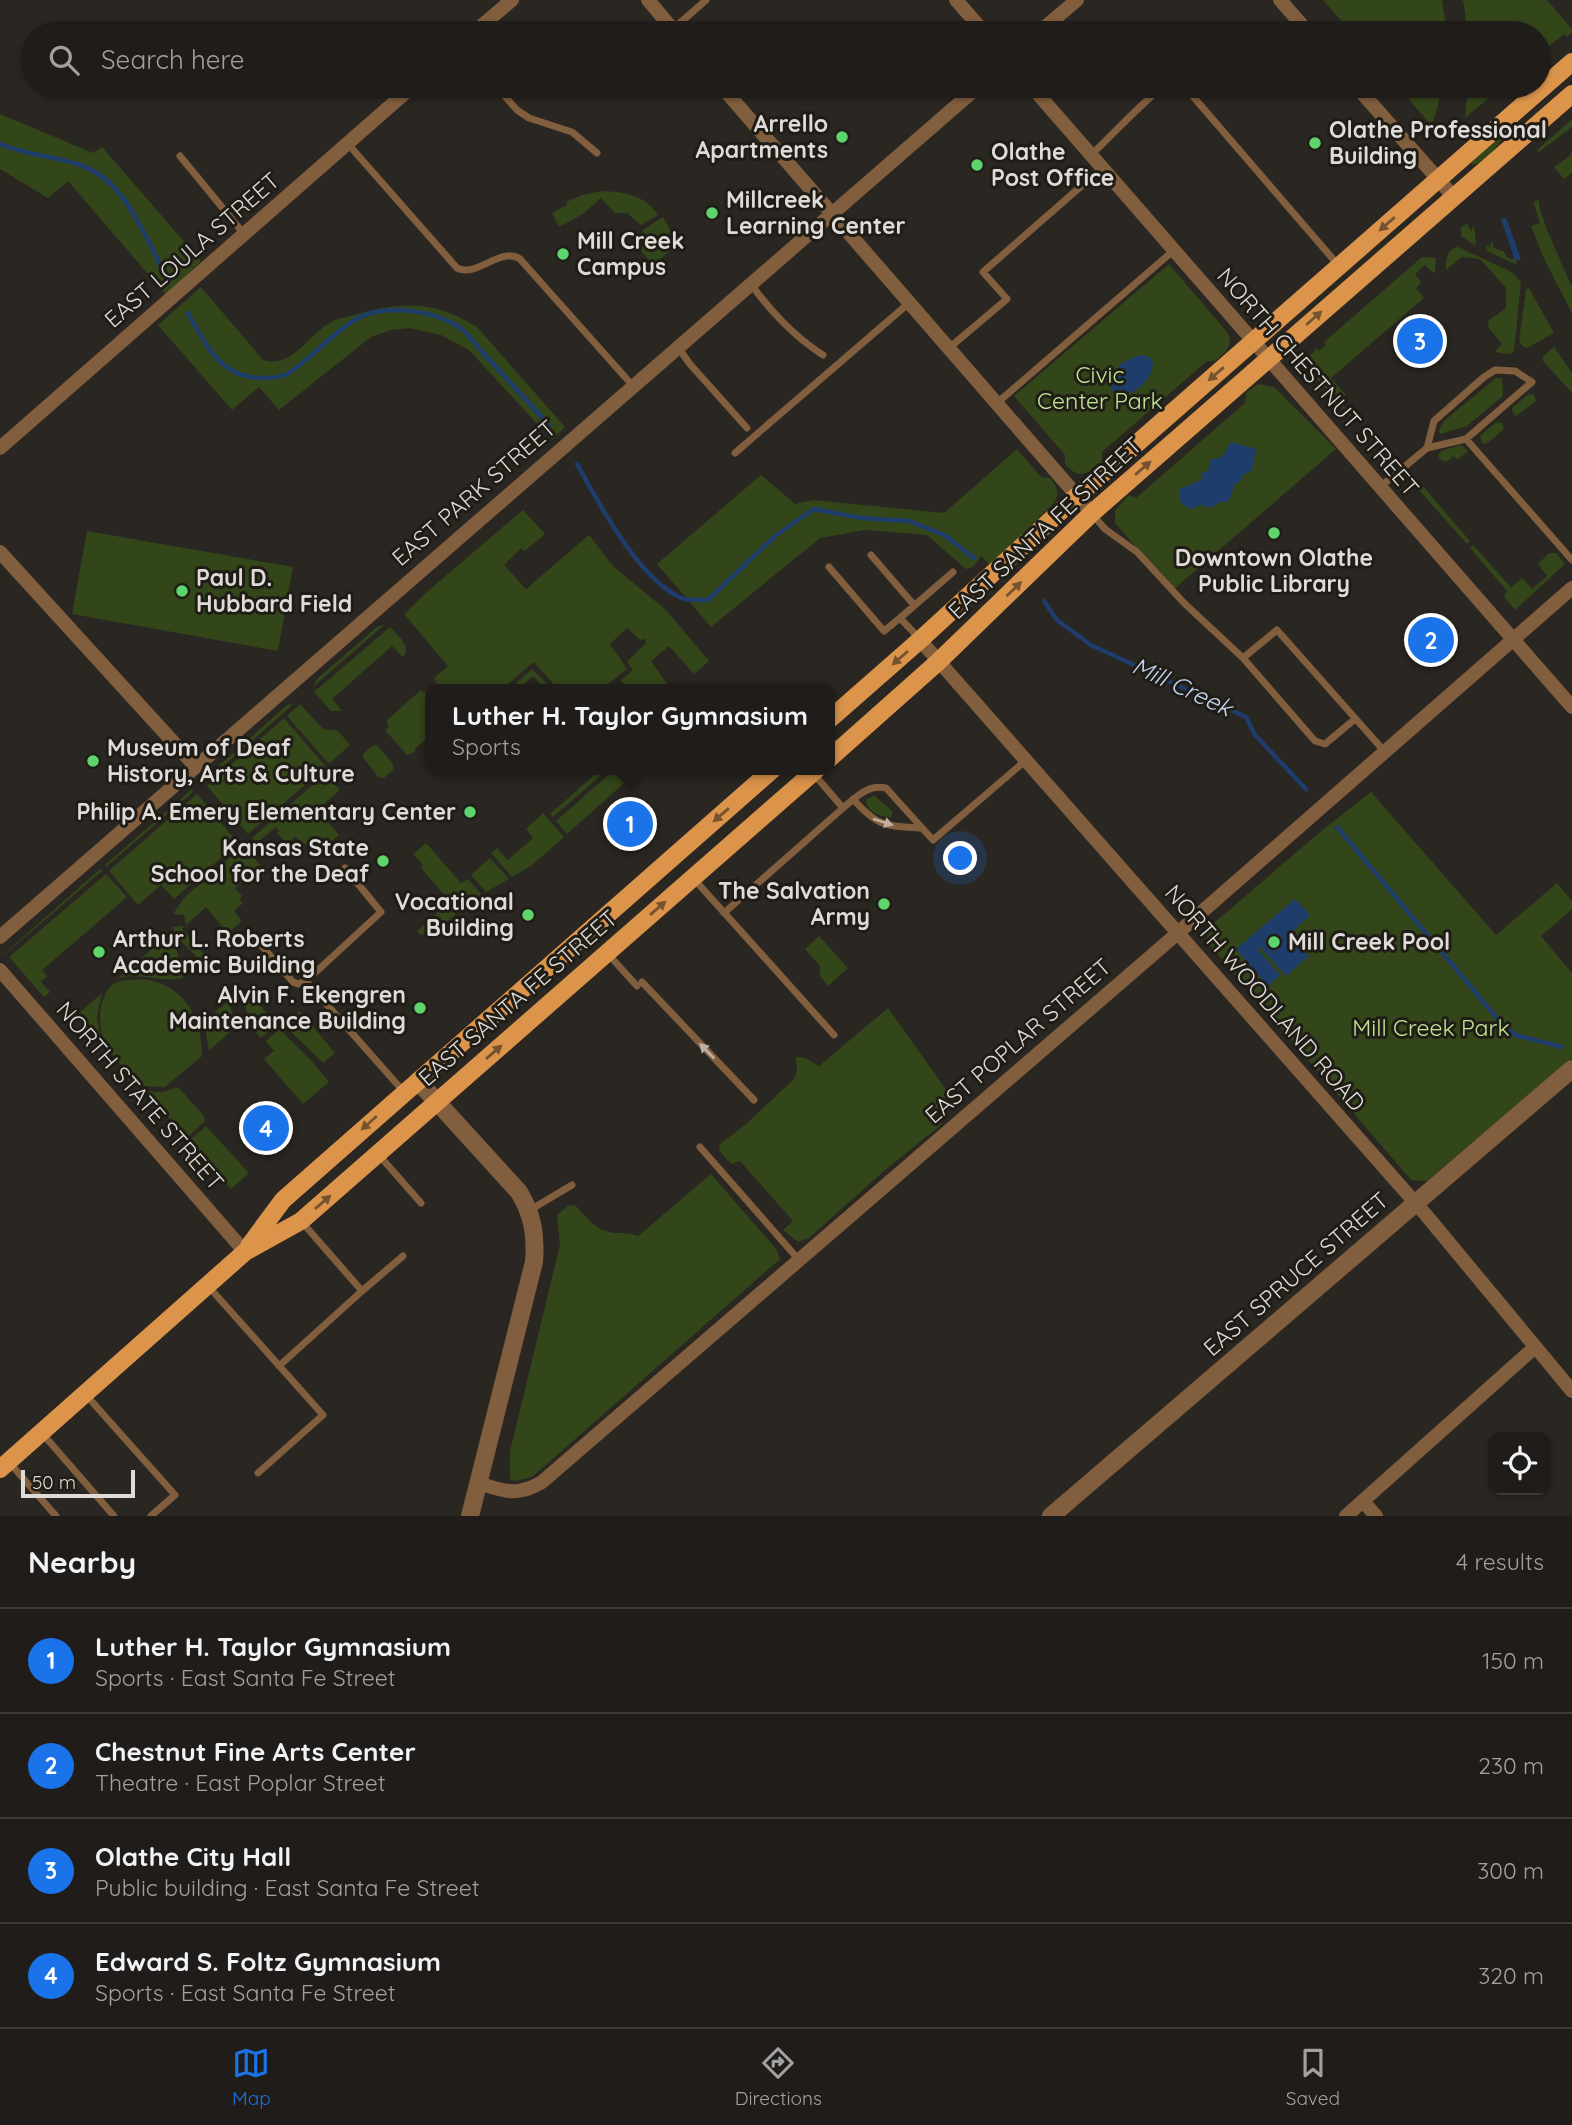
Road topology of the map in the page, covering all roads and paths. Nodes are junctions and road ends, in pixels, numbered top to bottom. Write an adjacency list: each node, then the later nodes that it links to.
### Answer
1 (512, 0): 7 (street)
2 (648, 0): 8 (street)
3 (706, 0): 9 (lane)
4 (956, 0): 10 (street)
5 (1077, 0): 11 (street)
6 (1280, 0): 12 (street)
7 (487, 21)
8 (666, 21)
9 (684, 21)
10 (974, 21)
11 (1052, 21)
12 (1298, 21)
13 (1572, 62): 14 (main road, EAST SANTA FE STREET)
14 (1551, 80)
15 (1572, 94): 31 (main road, EAST SANTA FE STREET)
16 (400, 98): 25 (street, EAST LOULA STREET)
17 (506, 98): 26 (lane)
18 (731, 98): 32 (street)
19 (965, 98): 32 (street, EAST PARK STREET)
20 (1041, 98): 27 (street, NORTH CHESTNUT STREET)
21 (1149, 98): 27 (lane)
22 (1194, 98): 35 (lane)
23 (1367, 98): 30 (street)
24 (1530, 98): 30 (main road, EAST SANTA FE STREET)
25 (348, 144): 33 (street, EAST LOULA STREET); 43 (lane)
26 (597, 153)
27 (1091, 155): 29 (street, NORTH CHESTNUT STREET)
28 (180, 156): 33 (lane)
29 (1102, 168): 34 (street, NORTH CHESTNUT STREET); 40 (lane)
30 (1438, 178): 31 (street); 35 (main road, EAST SANTA FE STREET, one-way to 35)
31 (1453, 196): 42 (main road, EAST SANTA FE STREET, one-way to 31)
32 (831, 214): 36 (street, EAST PARK STREET); 37 (street)
33 (244, 234): 48 (street, EAST LOULA STREET)
34 (1174, 251): 38 (street, NORTH CHESTNUT STREET); 44 (lane)
35 (1339, 266): 38 (main road, EAST SANTA FE STREET)
36 (750, 284): 39 (street, EAST PARK STREET); 41 (lane)
37 (909, 303): 40 (street); 49 (lane)
38 (1252, 343): 42 (street, NORTH CHESTNUT STREET); 51 (main road, EAST SANTA FE STREET, one-way to 51)
39 (678, 347): 43 (street, EAST PARK STREET); 45 (lane)
40 (949, 349): 44 (street)
41 (823, 355)
42 (1268, 360): 50 (street, NORTH CHESTNUT STREET); 52 (main road, EAST SANTA FE STREET, one-way to 42)
43 (633, 386): 71 (street, EAST PARK STREET)
44 (996, 404): 51 (street)
45 (747, 428)
46 (1466, 439): 47 (lane); 47 (lane); 55 (lane)
47 (1427, 447): 50 (lane)
48 (0, 448)
49 (735, 453)
50 (1380, 488): 62 (street, NORTH CHESTNUT STREET)
51 (1077, 496): 52 (street); 61 (main road, EAST SANTA FE STREET)
52 (1092, 513): 63 (lane); 64 (main road, EAST SANTA FE STREET, one-way to 52)
53 (0, 552): 71 (street)
54 (871, 555): 59 (lane)
55 (1572, 560)
56 (829, 567): 60 (lane)
57 (953, 572): 59 (lane)
58 (1572, 588): 62 (street, EAST POPLAR STREET)
59 (914, 605): 60 (lane)
60 (900, 618): 61 (lane)
61 (920, 640): 64 (street, NORTH WOODLAND ROAD); 66 (main road, EAST SANTA FE STREET, one-way to 66)
62 (1513, 640): 65 (street, NORTH CHESTNUT STREET); 68 (street, EAST POPLAR STREET)
63 (1243, 658): 67 (lane); 67 (lane)
64 (938, 663): 69 (main road, EAST SANTA FE STREET); 70 (street, NORTH WOODLAND ROAD)
65 (1572, 707)
66 (835, 715)
67 (1355, 719): 68 (lane)
68 (1385, 752): 81 (street, EAST POPLAR STREET)
69 (835, 754)
70 (1025, 761): 77 (lane); 81 (street, NORTH WOODLAND ROAD)
71 (195, 766): 82 (street, EAST PARK STREET)
72 (766, 775): 89 (main road, EAST SANTA FE STREET, one-way to 89)
73 (808, 775): 79 (main road, EAST SANTA FE STREET)
74 (816, 775): 76 (lane)
75 (853, 799): 76 (lane); 77 (lane, one-way to 77); 77 (lane)
76 (843, 808): 80 (lane)
77 (921, 828)
78 (345, 868): 86 (lane)
79 (692, 878): 80 (lane); 84 (main road, EAST SANTA FE STREET, one-way to 79)
80 (724, 913): 87 (lane)
81 (1178, 933): 96 (street, NORTH WOODLAND ROAD); 101 (street, EAST POPLAR STREET)
82 (0, 937)
83 (261, 945): 86 (lane)
84 (607, 953): 90 (lane, one-way to 84); 91 (main road, EAST SANTA FE STREET, one-way to 84)
85 (0, 970): 99 (street, NORTH STATE STREET)
86 (306, 981): 89 (lane)
87 (834, 1035)
88 (1572, 1069): 96 (street, EAST SPRUCE STREET)
89 (411, 1086): 91 (street); 99 (main road, EAST SANTA FE STREET, one-way to 99)
90 (754, 1100)
91 (436, 1101): 93 (main road, EAST SANTA FE STREET); 97 (street)
92 (700, 1147): 101 (lane)
93 (377, 1153): 95 (lane); 98 (main road, EAST SANTA FE STREET, one-way to 93)
94 (572, 1185): 97 (lane)
95 (421, 1203)
96 (1415, 1204): 104 (street, NORTH WOODLAND ROAD); 113 (street, EAST SPRUCE STREET)
97 (530, 1210): 111 (street)
98 (301, 1221): 99 (main road, EAST SANTA FE STREET); 103 (lane)
99 (245, 1252): 102 (main road, EAST SANTA FE STREET)
100 (403, 1256): 103 (lane)
101 (799, 1260): 111 (street, EAST POPLAR STREET)
102 (207, 1285): 105 (lane); 107 (main road, EAST SANTA FE STREET)
103 (362, 1291): 105 (lane)
104 (1534, 1348): 106 (street, NORTH WOODLAND ROAD); 112 (street)
105 (279, 1366): 110 (lane)
106 (1572, 1391)
107 (86, 1395): 108 (main road, EAST SANTA FE STREET); 116 (lane)
108 (41, 1432): 109 (main road, EAST SANTA FE STREET); 115 (lane)
109 (4, 1465): 114 (lane)
110 (258, 1473)
111 (478, 1483): 117 (street)
112 (1363, 1501): 118 (street); 119 (street)
113 (1055, 1515)
114 (56, 1516)
115 (114, 1516)
116 (151, 1516)
117 (470, 1516)
118 (1346, 1516)
119 (1376, 1516)

